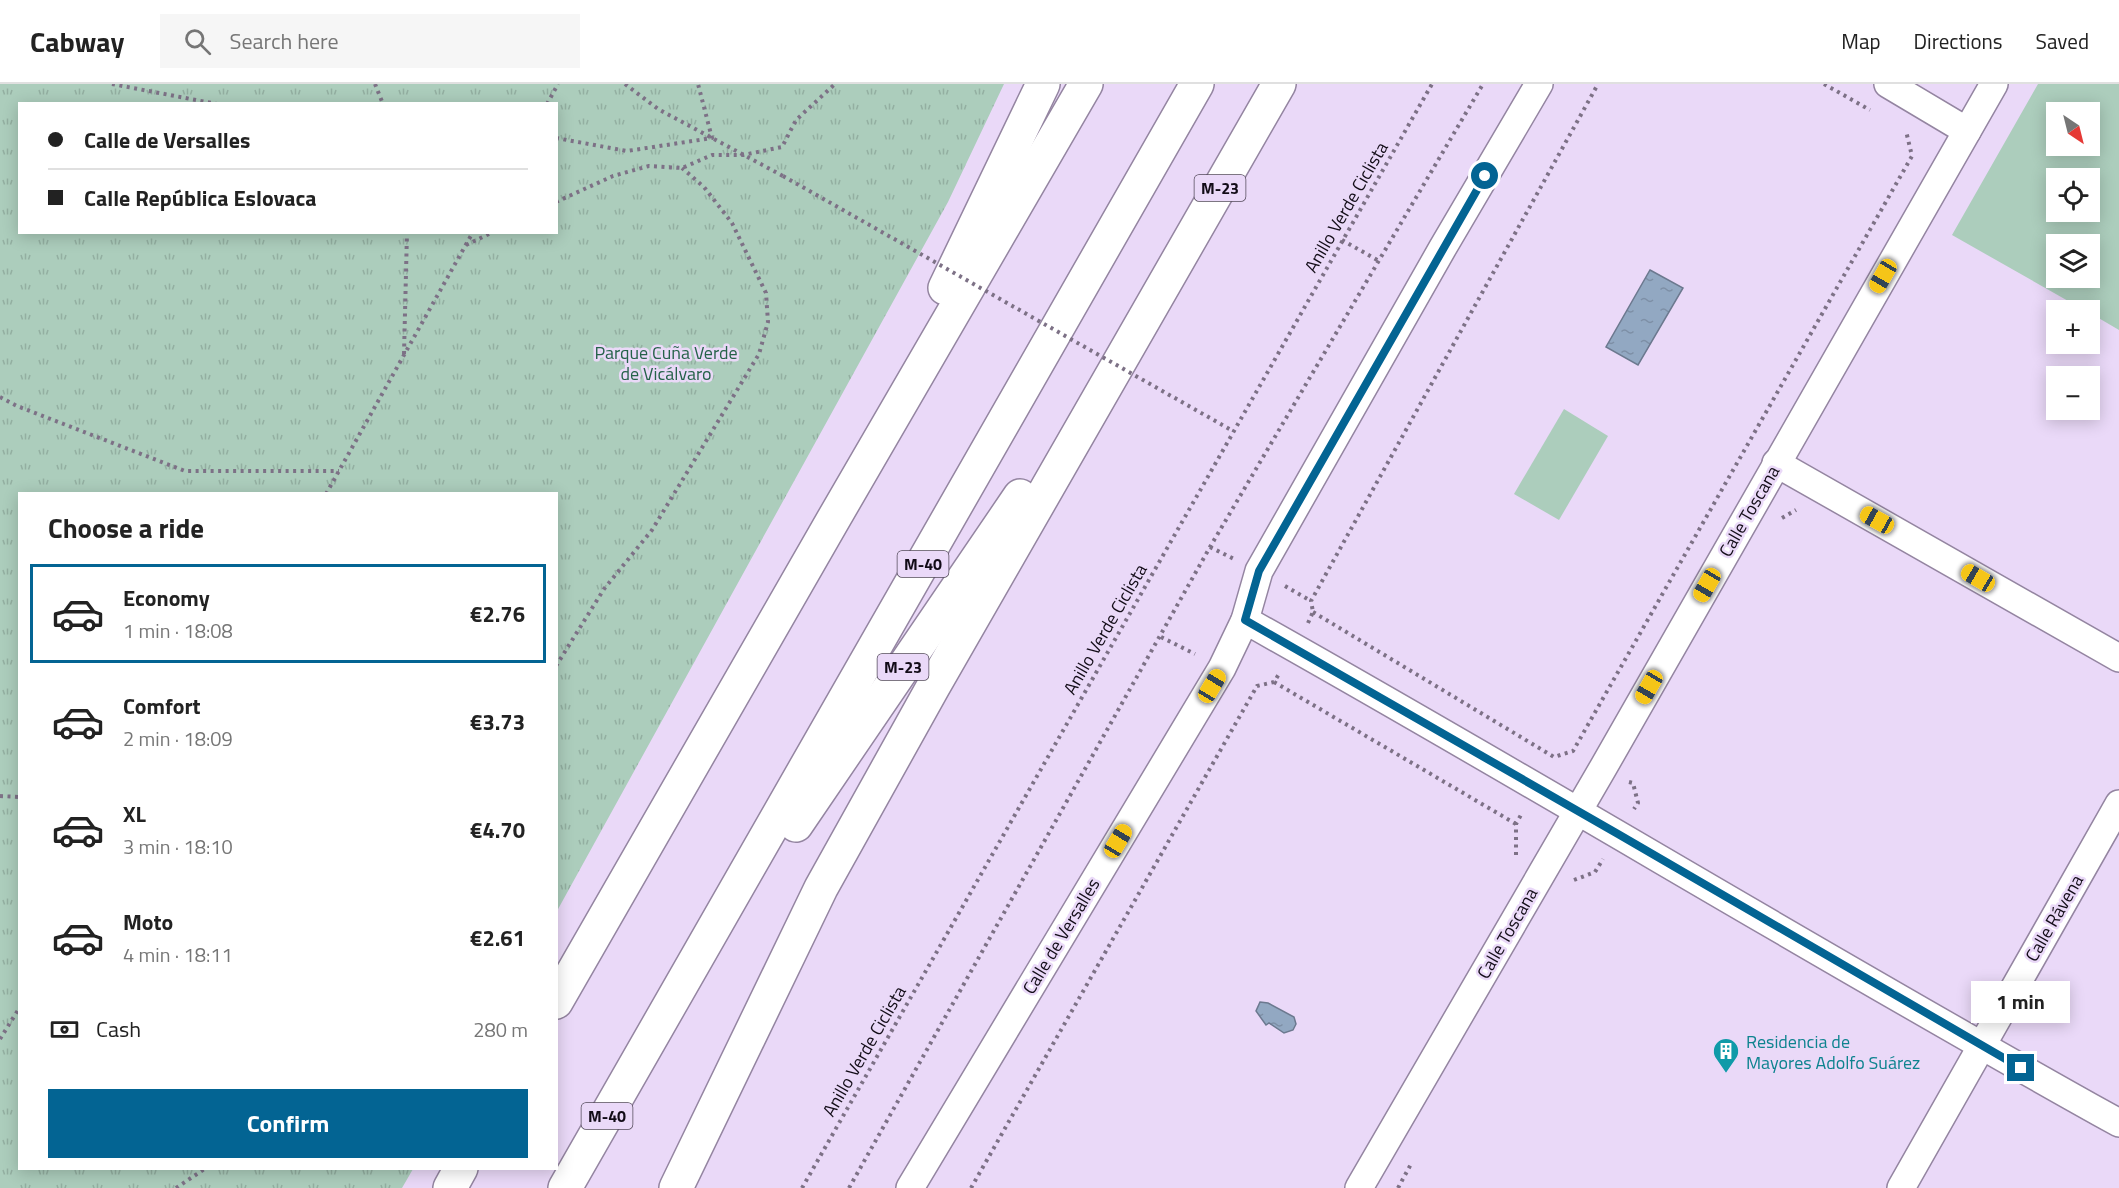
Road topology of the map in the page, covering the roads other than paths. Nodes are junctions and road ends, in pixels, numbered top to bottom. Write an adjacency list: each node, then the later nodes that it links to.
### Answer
1 (1043, 84): 11 (highway)
2 (1086, 84): 11 (highway)
3 (1197, 84): 17 (highway, M-40)
4 (1279, 84): 9 (highway, M-23)
5 (1539, 84): 12 (street, Calle de Versalles)
6 (1888, 84): 8 (street)
7 (1994, 84): 8 (street, Calle Toscana)
8 (1967, 131): 10 (street, Calle Toscana)
9 (1160, 292): 17 (highway, M-23); 23 (highway)
10 (1776, 463): 13 (street); 15 (street, Calle Toscana)
11 (832, 520): 16 (highway)
12 (1245, 620): 15 (street); 24 (street, Calle de Versalles)
13 (2119, 658)
14 (2119, 804): 18 (street, Calle Rávena)
15 (1578, 810): 18 (street); 25 (street, Calle Toscana)
16 (558, 999)
17 (648, 1043): 22 (highway, M-40)
18 (1981, 1046): 19 (street); 26 (street, Calle Rávena)
19 (2119, 1123)
20 (460, 1170): 21 (highway)
21 (450, 1188)
22 (565, 1188)
23 (676, 1188)
24 (910, 1188)
25 (1359, 1188)
26 (1901, 1188)

